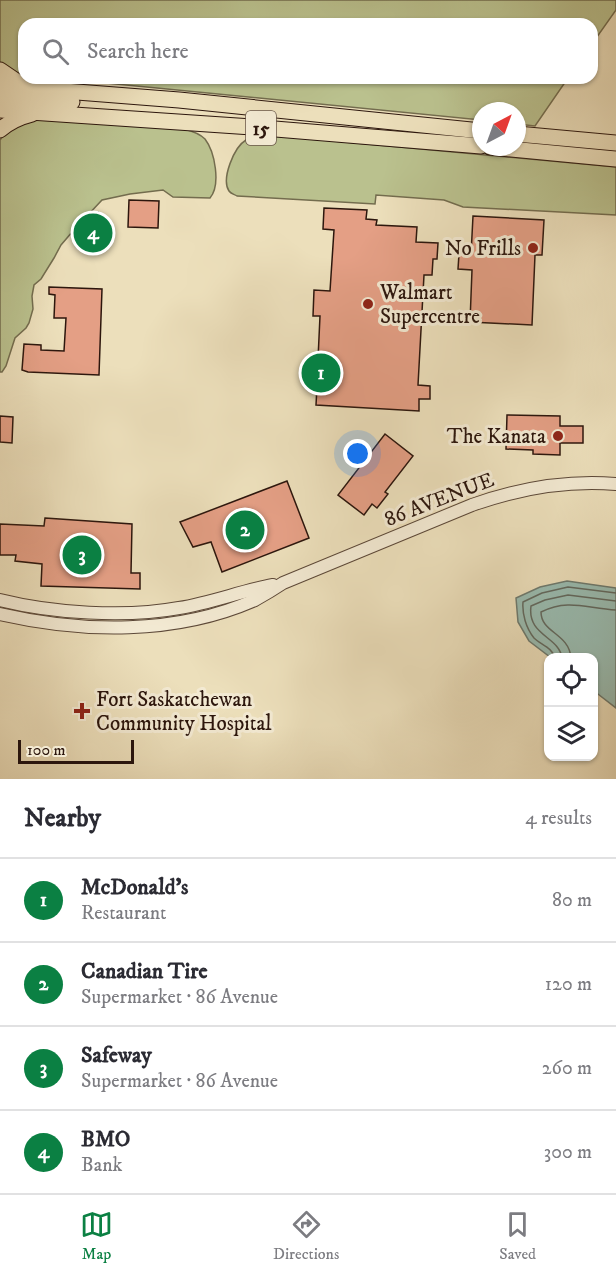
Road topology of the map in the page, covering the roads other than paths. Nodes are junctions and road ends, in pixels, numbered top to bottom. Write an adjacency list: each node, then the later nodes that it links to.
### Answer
1 (0, 70): 2 (main road)
2 (18, 82)
3 (22, 84): 5 (main road)
4 (0, 86): 5 (main road, 15)
5 (28, 88): 7 (main road, 15)
6 (0, 99): 7 (main road)
7 (179, 100): 11 (main road, 15)
8 (0, 110): 9 (main road, 15)
9 (41, 112): 10 (main road); 14 (main road, 15)
10 (0, 130)
11 (472, 130)
12 (526, 135): 13 (main road)
13 (616, 143)
14 (472, 145)
15 (526, 150): 16 (main road)
16 (616, 159)
17 (616, 484): 18 (street, 86 AVENUE)
18 (283, 583): 19 (street, 86 AVENUE); 20 (street, 86 AVENUE)
19 (0, 600)
20 (0, 614)

